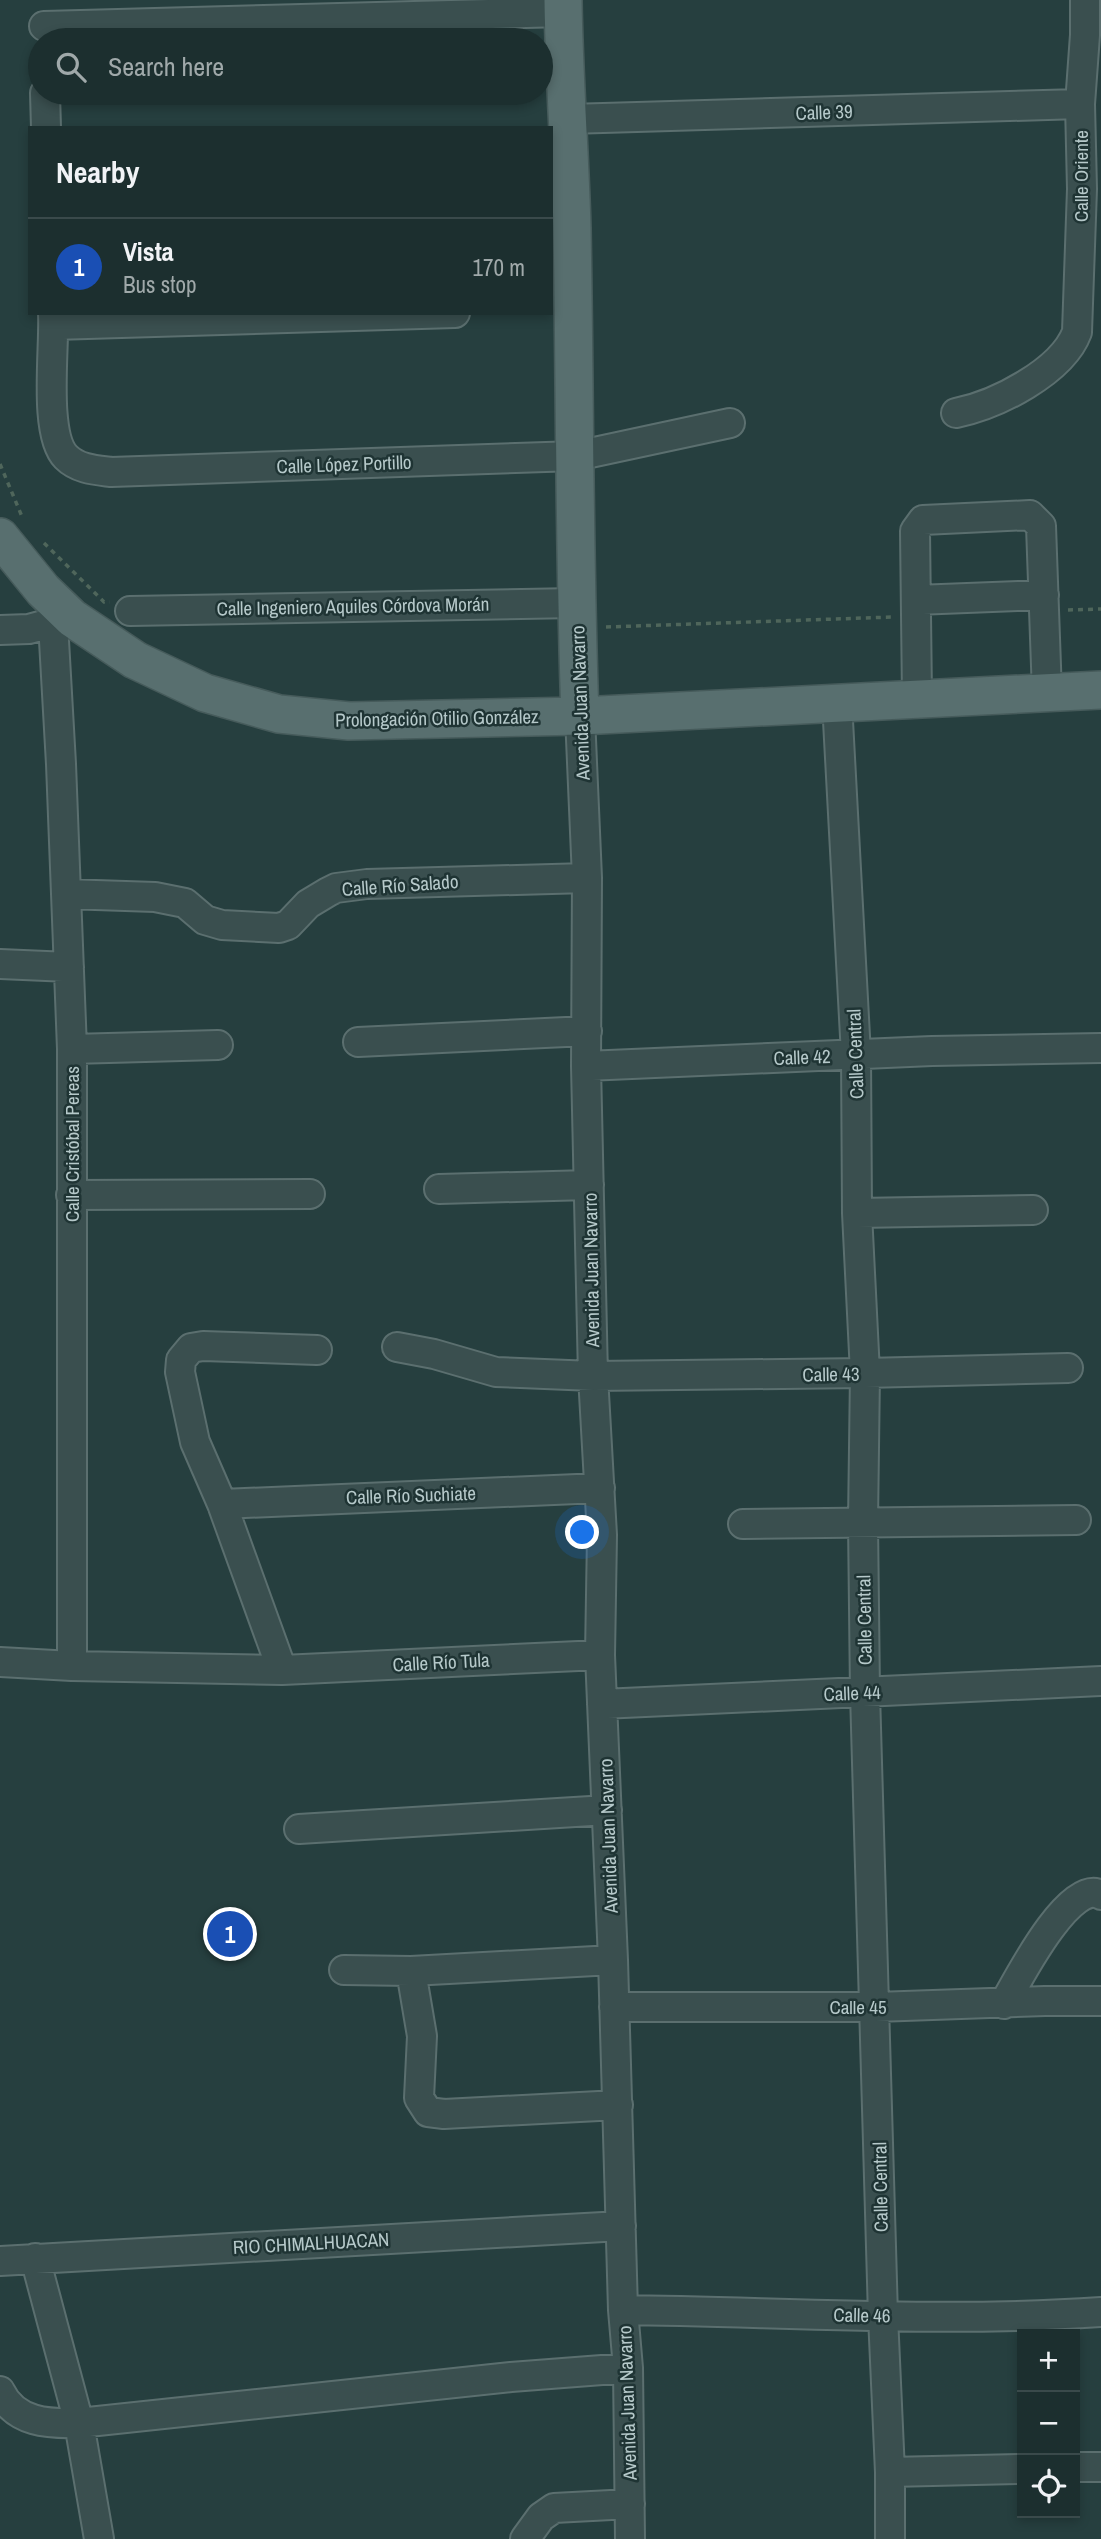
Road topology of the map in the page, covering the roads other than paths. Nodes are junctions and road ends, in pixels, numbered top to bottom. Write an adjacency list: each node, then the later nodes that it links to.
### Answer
1 (1085, 0): 4 (street, Calle Oriente)
2 (563, 6): 3 (street); 6 (main road, Avenida Juan Navarro)
3 (44, 22)
4 (1080, 104): 6 (street, Calle 39); 12 (street, Calle Oriente)
5 (45, 105): 7 (street)
6 (569, 119): 8 (main road, Avenida Juan Navarro)
7 (46, 126)
8 (561, 164): 9 (main road, Avenida Juan Navarro)
9 (562, 310): 14 (main road, Avenida Juan Navarro)
10 (322, 315): 11 (street)
11 (54, 319): 14 (street, Calle López Portillo)
12 (956, 413)
13 (730, 423): 14 (street, Calle López Portillo)
14 (576, 456): 18 (main road, Avenida Juan Navarro)
15 (0, 537): 20 (main road, Prolongación Otilio González)
16 (1044, 595): 17 (street); 17 (street); 23 (street)
17 (916, 600): 24 (street)
18 (576, 603): 19 (street, Calle Ingeniero Aquiles Córdova Morán); 26 (main road, Avenida Juan Navarro)
19 (130, 611)
20 (62, 620): 21 (street); 26 (main road, Prolongación Otilio González); 28 (street, Calle Cristóbal Pereas)
21 (0, 630)
22 (1101, 690): 23 (main road, Prolongación Otilio González)
23 (1047, 694): 24 (main road, Prolongación Otilio González)
24 (917, 698): 25 (main road, Prolongación Otilio González)
25 (837, 702): 26 (main road, Prolongación Otilio González); 36 (street, Calle Central)
26 (580, 716): 27 (street, Avenida Juan Navarro)
27 (587, 878): 28 (street, Calle Río Salado); 31 (street, Avenida Juan Navarro)
28 (66, 894): 30 (street, Calle Cristóbal Pereas)
29 (0, 964): 30 (street)
30 (69, 967): 35 (street, Calle Cristóbal Pereas)
31 (587, 1031): 32 (street); 37 (street, Avenida Juan Navarro)
32 (358, 1042)
33 (218, 1045): 35 (street)
34 (1101, 1048): 36 (street, Calle 42)
35 (72, 1049): 41 (street, Calle Cristóbal Pereas)
36 (856, 1055): 37 (street, Calle 42); 43 (street, Calle Central)
37 (586, 1066): 38 (street, Avenida Juan Navarro)
38 (589, 1185): 39 (street); 48 (street, Avenida Juan Navarro)
39 (439, 1189)
40 (310, 1194): 41 (street)
41 (71, 1195): 56 (street, Calle Cristóbal Pereas)
42 (1033, 1210): 43 (street)
43 (857, 1213): 47 (street, Calle Central)
44 (397, 1347): 48 (street, Calle 43)
45 (317, 1350): 50 (street)
46 (1068, 1368): 47 (street, Calle 43)
47 (865, 1373): 48 (street, Calle 43); 52 (street, Calle Central)
48 (593, 1376): 49 (street, Avenida Juan Navarro)
49 (600, 1488): 50 (street, Calle Río Suchiate); 54 (street, Avenida Juan Navarro)
50 (222, 1504): 57 (street)
51 (1076, 1521): 52 (street)
52 (863, 1522): 53 (street); 59 (street, Calle Central)
53 (743, 1524)
54 (600, 1655): 57 (street, Calle Río Tula); 60 (street, Avenida Juan Navarro)
55 (0, 1662): 56 (street, Calle Río Tula)
56 (72, 1666): 57 (street, Calle Río Tula)
57 (282, 1670)
58 (1101, 1681): 59 (street, Calle 44)
59 (865, 1693): 60 (street, Calle 44); 70 (street, Calle Central)
60 (602, 1704): 61 (street, Avenida Juan Navarro)
61 (607, 1810): 62 (street); 64 (street, Avenida Juan Navarro)
62 (299, 1829)
63 (1101, 1895): 68 (street)
64 (613, 1960): 66 (street); 69 (street, Avenida Juan Navarro)
65 (344, 1970): 66 (street)
66 (411, 1971): 71 (street)
67 (1101, 2001): 68 (street, Calle 45)
68 (1004, 2004): 70 (street, Calle 45)
69 (614, 2007): 70 (street, Calle 45); 71 (street, Avenida Juan Navarro)
70 (876, 2007): 77 (street, Calle Central)
71 (618, 2105): 72 (street, Avenida Juan Navarro)
72 (621, 2226): 73 (street, RIO CHIMALHUACAN); 75 (street, Avenida Juan Navarro)
73 (36, 2258): 74 (street, RIO CHIMALHUACAN); 81 (street)
74 (0, 2261)
75 (623, 2310): 77 (street, Calle 46); 79 (street, Avenida Juan Navarro)
76 (1101, 2312): 78 (street, Calle 46)
77 (883, 2316): 78 (street, Calle 46); 85 (street, Calle Central)
78 (1048, 2325)
79 (628, 2368): 81 (street); 86 (street, Avenida Juan Navarro)
80 (0, 2391): 81 (street)
81 (79, 2423): 87 (street)
82 (1101, 2467): 83 (street)
83 (1080, 2468)
84 (1017, 2469): 85 (street)
85 (890, 2472): 90 (street, Calle Central)
86 (630, 2504): 88 (street); 89 (street, Avenida Juan Navarro)
87 (99, 2539)
88 (526, 2539)
89 (630, 2539)
90 (890, 2539)

